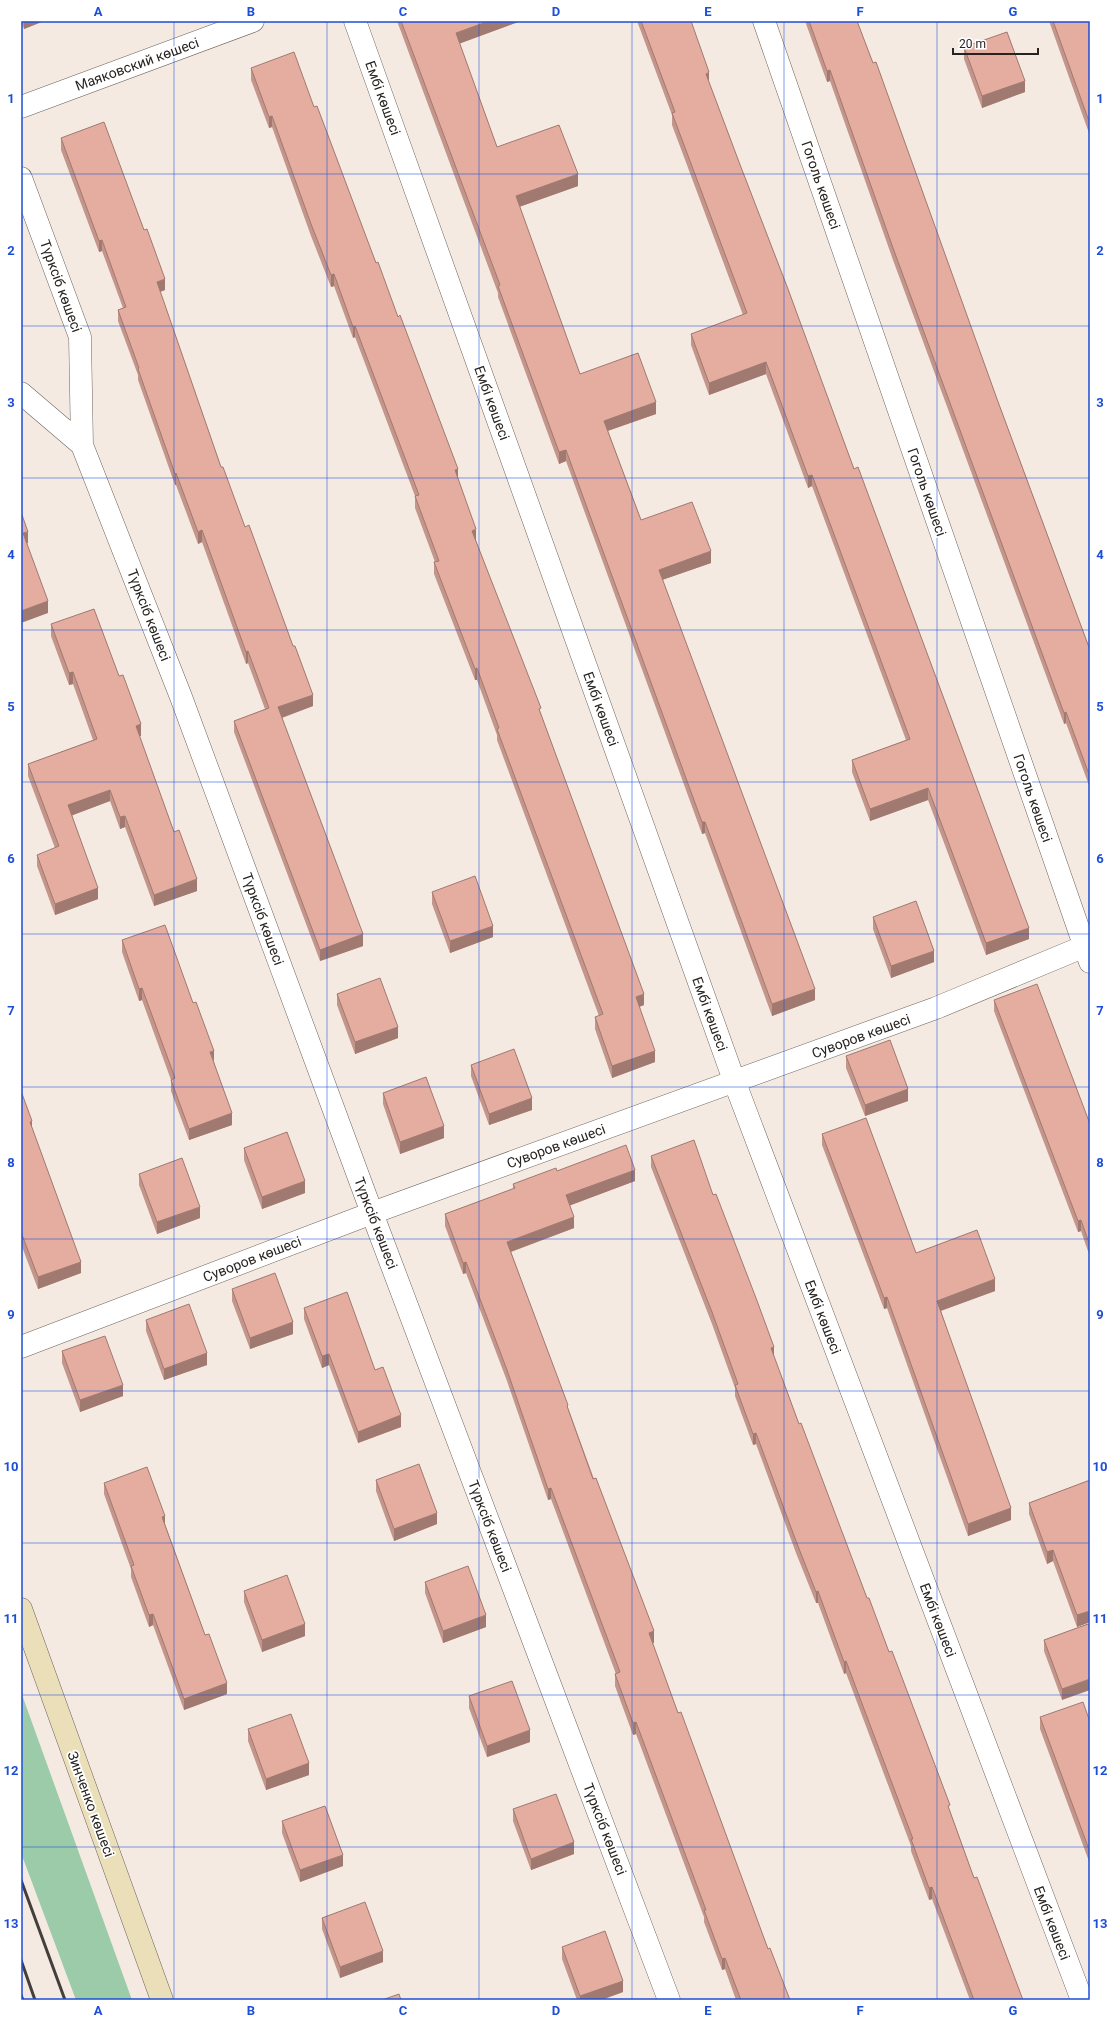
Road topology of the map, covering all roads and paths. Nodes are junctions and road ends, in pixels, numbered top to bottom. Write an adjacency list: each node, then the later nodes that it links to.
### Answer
1 (253, 21): 4 (street, Маяковский көшесі)
2 (356, 21): 9 (street, Ембі көшесі)
3 (764, 21): 8 (street, Гоголь көшесі)
4 (21, 107)
5 (21, 178): 7 (street, Түрксіб көшесі)
6 (21, 393): 7 (street, Түрксіб көшесі)
7 (82, 445): 10 (street, Түрксіб көшесі)
8 (1088, 950): 9 (street, Суворов көшесі)
9 (735, 1083): 10 (street, Суворов көшесі); 15 (street, Ембі көшесі)
10 (372, 1213): 11 (street, Суворов көшесі); 14 (street, Түрксіб көшесі)
11 (21, 1347)
12 (21, 1609): 13 (main road, Зинченко көшесі)
13 (162, 2000)
14 (669, 2000)
15 (1082, 2000)

